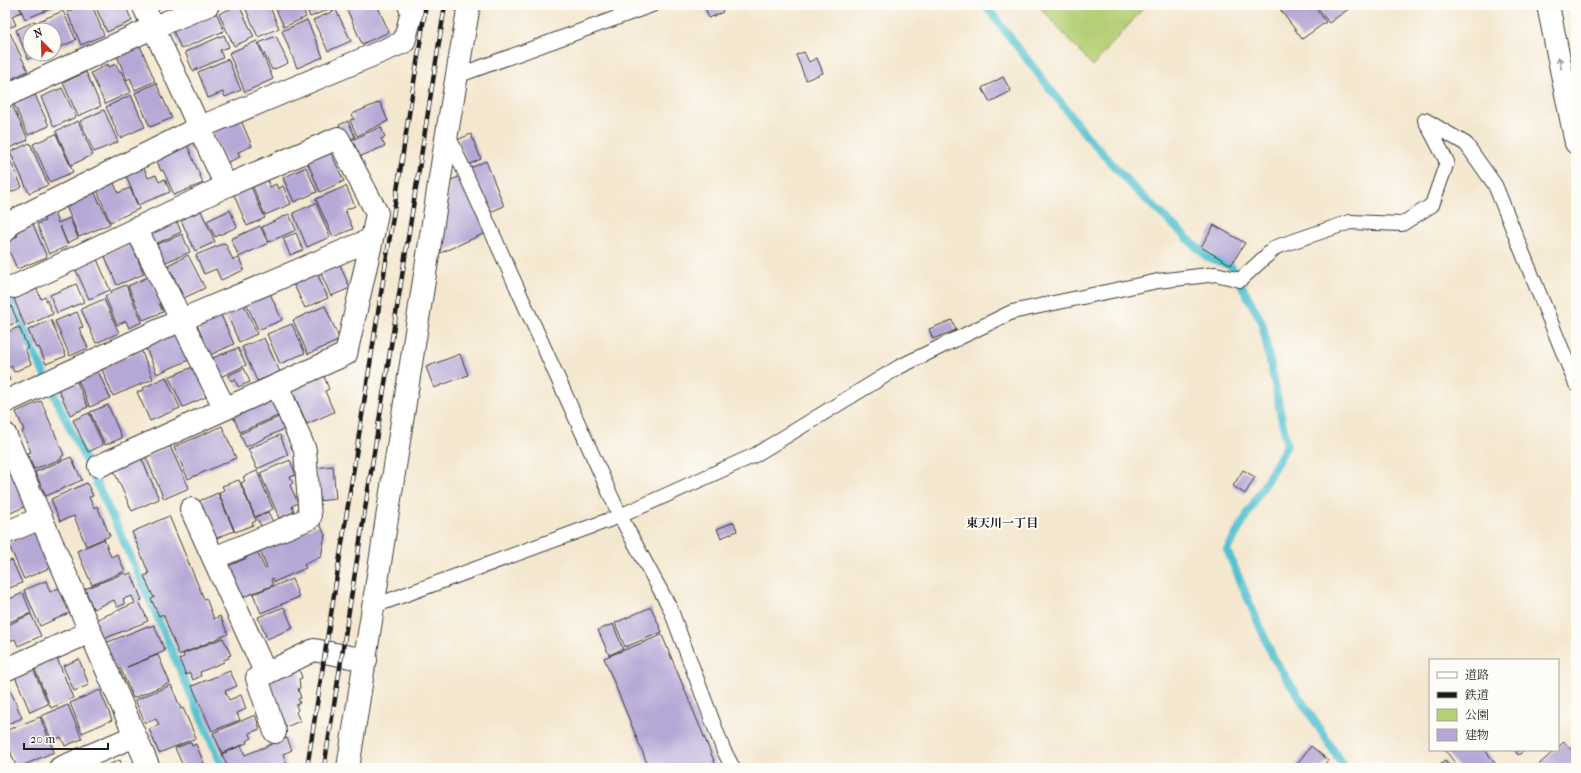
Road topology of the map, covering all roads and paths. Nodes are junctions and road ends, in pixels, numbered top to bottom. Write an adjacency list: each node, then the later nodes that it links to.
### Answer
1 (143, 5): 7 (street)
2 (208, 5): 7 (street)
3 (409, 5): 10 (street)
4 (469, 5): 8 (street)
5 (652, 5): 8 (lane)
6 (1548, 5): 12 (street, one-way to 6)
7 (152, 28): 9 (street); 10 (street)
8 (457, 76): 11 (street)
9 (5, 96)
10 (198, 128): 13 (street); 15 (street)
11 (447, 133): 26 (lane); 30 (street)
12 (1576, 143)
13 (226, 186): 14 (street); 16 (street)
14 (136, 228): 17 (street); 18 (street)
15 (5, 231)
16 (372, 239): 18 (street); 20 (street)
17 (14, 287)
18 (181, 320): 21 (street); 22 (street)
19 (1576, 384): 26 (lane)
20 (277, 385): 22 (street); 29 (street)
21 (5, 402)
22 (225, 409): 24 (street)
23 (5, 434): 27 (street)
24 (99, 466)
25 (191, 509): 29 (street)
26 (620, 516): 30 (lane); 40 (lane)
27 (41, 518): 28 (street); 31 (street)
28 (5, 533)
29 (214, 558): 34 (street)
30 (374, 606): 32 (street)
31 (90, 632): 33 (street); 36 (street)
32 (366, 660): 34 (street); 39 (street)
33 (5, 670)
34 (266, 674): 35 (street)
35 (275, 732)
36 (135, 736): 37 (street); 38 (street)
37 (60, 768)
38 (149, 768)
39 (348, 768)
40 (733, 768)

